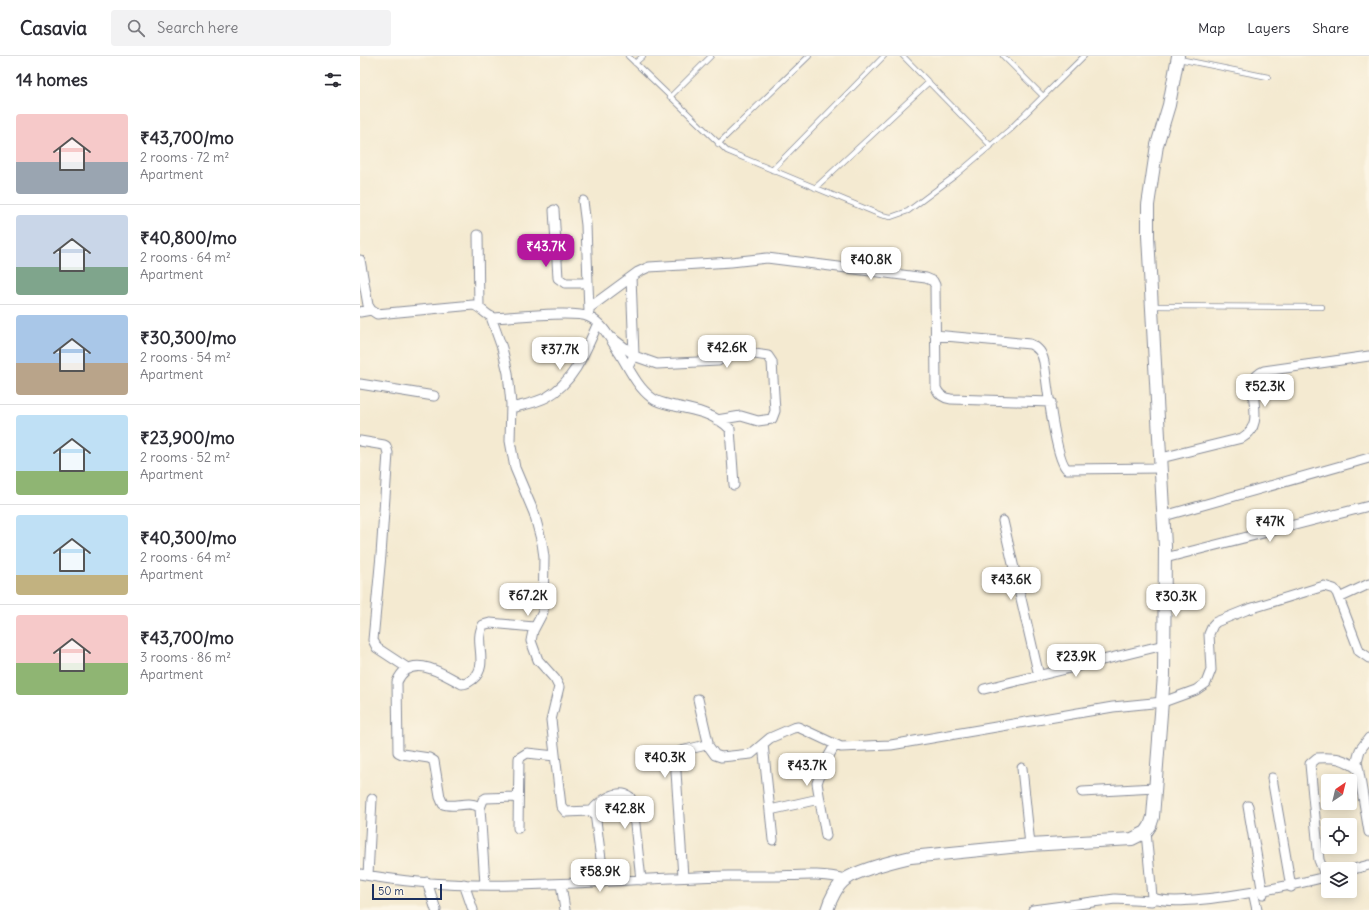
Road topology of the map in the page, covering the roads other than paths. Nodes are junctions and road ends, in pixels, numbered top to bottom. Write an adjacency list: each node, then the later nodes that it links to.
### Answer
1 (628, 56): 10 (lane)
2 (643, 56): 10 (lane)
3 (711, 56): 14 (lane)
4 (809, 56): 15 (lane)
5 (884, 56): 17 (lane)
6 (903, 56): 12 (lane)
7 (1003, 56): 13 (lane)
8 (1084, 56): 13 (lane)
9 (1177, 58): 11 (lane); 25 (street)
10 (636, 64): 14 (lane)
11 (1268, 77)
12 (928, 82): 16 (lane); 18 (lane)
13 (1043, 96): 16 (lane)
14 (670, 97): 15 (lane)
15 (718, 144): 17 (lane)
16 (991, 146): 18 (lane)
17 (772, 170): 18 (lane)
18 (815, 188)
19 (583, 201): 24 (street)
20 (554, 210): 24 (street)
21 (478, 235): 26 (street)
22 (360, 260): 28 (street)
23 (631, 277): 30 (street); 34 (street); 35 (street)
24 (588, 283): 30 (street)
25 (1153, 306): 27 (lane); 45 (street)
26 (479, 307): 28 (street); 31 (street)
27 (1322, 307)
28 (371, 310): 29 (street)
29 (360, 312)
30 (589, 313): 31 (street); 32 (street)
31 (491, 317): 41 (street)
32 (598, 323): 33 (street); 41 (street)
33 (608, 334): 35 (street); 37 (street)
34 (935, 335): 40 (street); 40 (street)
35 (634, 355): 37 (street); 42 (street)
36 (1369, 356): 45 (street)
37 (628, 367): 42 (street)
38 (360, 384): 39 (street)
39 (434, 396)
40 (1051, 402): 45 (street)
41 (511, 408): 53 (street)
42 (717, 420): 46 (street)
43 (360, 441): 56 (street)
44 (1369, 458): 48 (street)
45 (1161, 463): 48 (street)
46 (734, 485)
47 (1369, 508): 50 (street)
48 (1164, 516): 50 (street)
49 (1003, 521): 57 (street)
50 (1165, 558): 54 (street)
51 (1369, 584): 52 (street)
52 (1339, 598): 55 (street); 60 (street)
53 (534, 627): 56 (street); 65 (street)
54 (1164, 645): 57 (street); 60 (street)
55 (1369, 658)
56 (409, 669): 75 (street)
57 (1039, 676): 58 (street)
58 (984, 689)
59 (698, 700): 62 (street)
60 (1163, 702): 64 (street); 69 (street)
61 (1369, 738): 67 (street)
62 (707, 744): 63 (street); 88 (street)
63 (763, 744): 64 (street); 76 (street)
64 (835, 745): 73 (street)
65 (555, 756): 71 (street); 77 (street)
66 (1022, 768): 83 (street)
67 (1359, 770): 80 (street); 84 (street)
68 (1272, 778): 97 (street)
69 (1155, 788): 70 (street); 79 (street)
70 (1082, 792)
71 (518, 796): 75 (street); 78 (street)
72 (372, 799): 87 (street)
73 (819, 799): 76 (street); 81 (street)
74 (1248, 806): 98 (street)
75 (480, 808): 95 (street)
76 (770, 810): 82 (street)
77 (592, 811): 91 (street); 93 (street)
78 (518, 828)
79 (1146, 832): 83 (street); 99 (street)
80 (1369, 832)
81 (826, 836)
82 (773, 840)
83 (1030, 845): 89 (street)
84 (1321, 864)
85 (1369, 864): 86 (street)
86 (1357, 868)
87 (364, 874): 92 (street)
88 (683, 877): 89 (street); 91 (street)
89 (845, 879): 103 (street)
90 (1321, 879): 97 (street)
91 (641, 880): 93 (street)
92 (427, 882): 94 (street); 100 (street)
93 (604, 882): 96 (street)
94 (464, 884): 95 (street); 101 (street)
95 (485, 884): 96 (street)
96 (561, 884): 102 (street)
97 (1291, 887): 98 (street)
98 (1258, 895): 99 (street); 105 (street)
99 (1151, 903): 104 (street)
100 (436, 910)
101 (473, 910)
102 (565, 910)
103 (827, 910)
104 (1033, 910)
105 (1256, 910)

